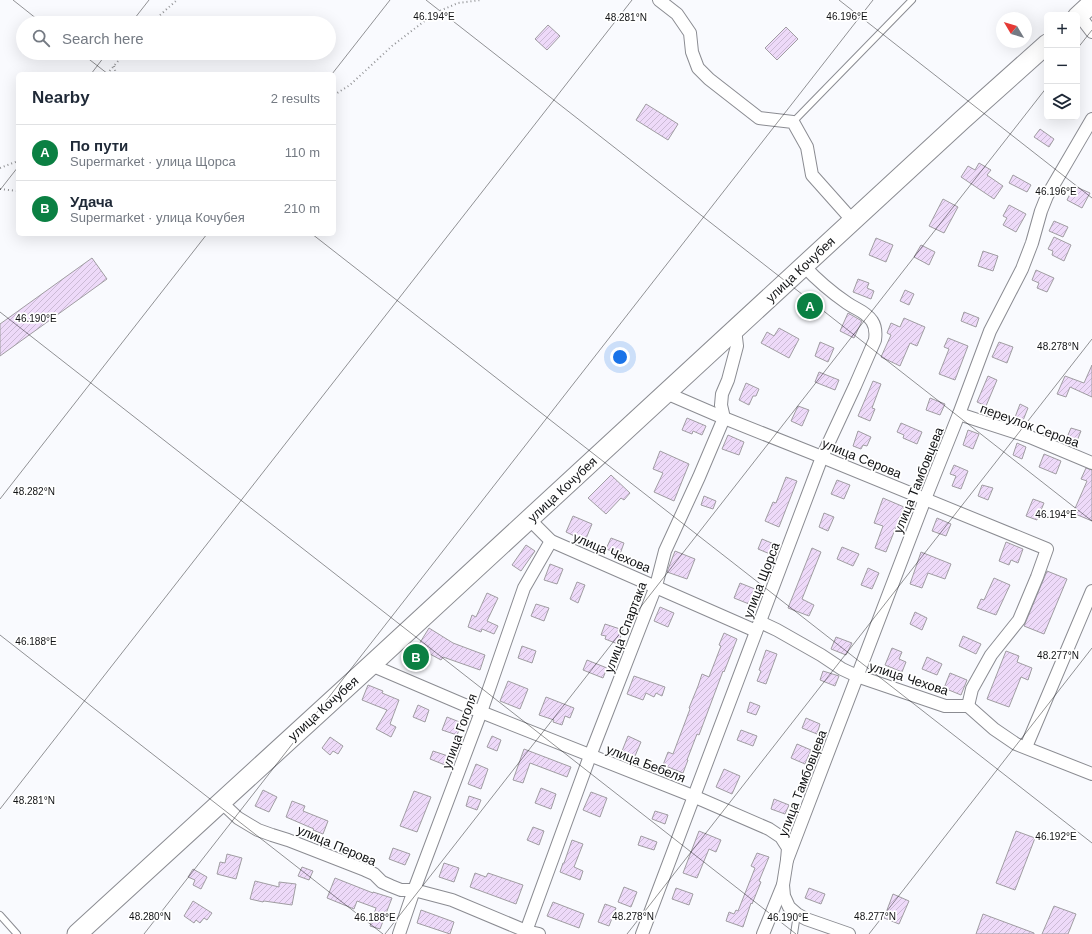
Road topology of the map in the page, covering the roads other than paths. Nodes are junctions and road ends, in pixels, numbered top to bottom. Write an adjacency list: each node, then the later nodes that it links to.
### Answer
1 (659, 0): 7 (street)
2 (912, 0): 7 (lane)
3 (1083, 11): 4 (street)
4 (1092, 32)
5 (1044, 47): 8 (main road, улица Кочубея)
6 (1092, 119): 12 (street, улица Тамбовцева)
7 (794, 122): 8 (street)
8 (853, 221): 9 (main road, улица Кочубея)
9 (804, 266): 10 (main road, улица Кочубея); 14 (street, улица Щорса)
10 (735, 329): 11 (main road, улица Кочубея); 13 (street, улица Спартака)
11 (666, 393): 13 (street, улица Серова); 17 (main road, улица Кочубея)
12 (959, 414): 15 (street, переулок Серова); 16 (street, улица Тамбовцева)
13 (724, 418): 14 (street, улица Серова); 19 (street, улица Спартака)
14 (822, 457): 16 (street, улица Серова); 21 (street, улица Щорса)
15 (1090, 458)
16 (925, 499): 23 (street, улица Тамбовцева); 24 (street, улица Серова)
17 (529, 519): 18 (street, улица Чехова); 22 (main road, улица Кочубея)
18 (551, 541): 19 (street, улица Чехова); 25 (street, улица Гоголя)
19 (656, 586): 21 (street, улица Чехова); 27 (street, улица Спартака)
20 (1092, 591): 26 (street)
21 (758, 627): 23 (street, улица Чехова); 29 (street, улица Щорса)
22 (371, 665): 25 (street, улица Бебеля); 30 (main road, улица Кочубея)
23 (858, 676): 24 (street, улица Чехова); 31 (street, улица Тамбовцева)
24 (968, 706): 26 (street)
25 (481, 712): 27 (street, улица Бебеля); 33 (street, улица Гоголя)
26 (1026, 747): 28 (street)
27 (590, 756): 29 (street, улица Бебеля); 36 (street, улица Спартака)
28 (1092, 774)
29 (694, 796): 31 (street, улица Бебеля); 41 (street, улица Щорса)
30 (221, 802): 33 (street, улица Перова); 38 (main road, улица Кочубея)
31 (787, 860): 32 (street, улица Бебеля)
32 (783, 885): 34 (street, улица Бебеля); 42 (street)
33 (414, 890): 36 (street, улица Перова); 39 (street, улица Гоголя)
34 (797, 914): 43 (lane); 44 (street, улица Бебеля)
35 (0, 915): 37 (lane)
36 (525, 932): 40 (street, улица Перова)
37 (17, 934)
38 (77, 934)
39 (399, 934)
40 (539, 934)
41 (642, 934)
42 (763, 934)
43 (794, 934)
44 (849, 934)

